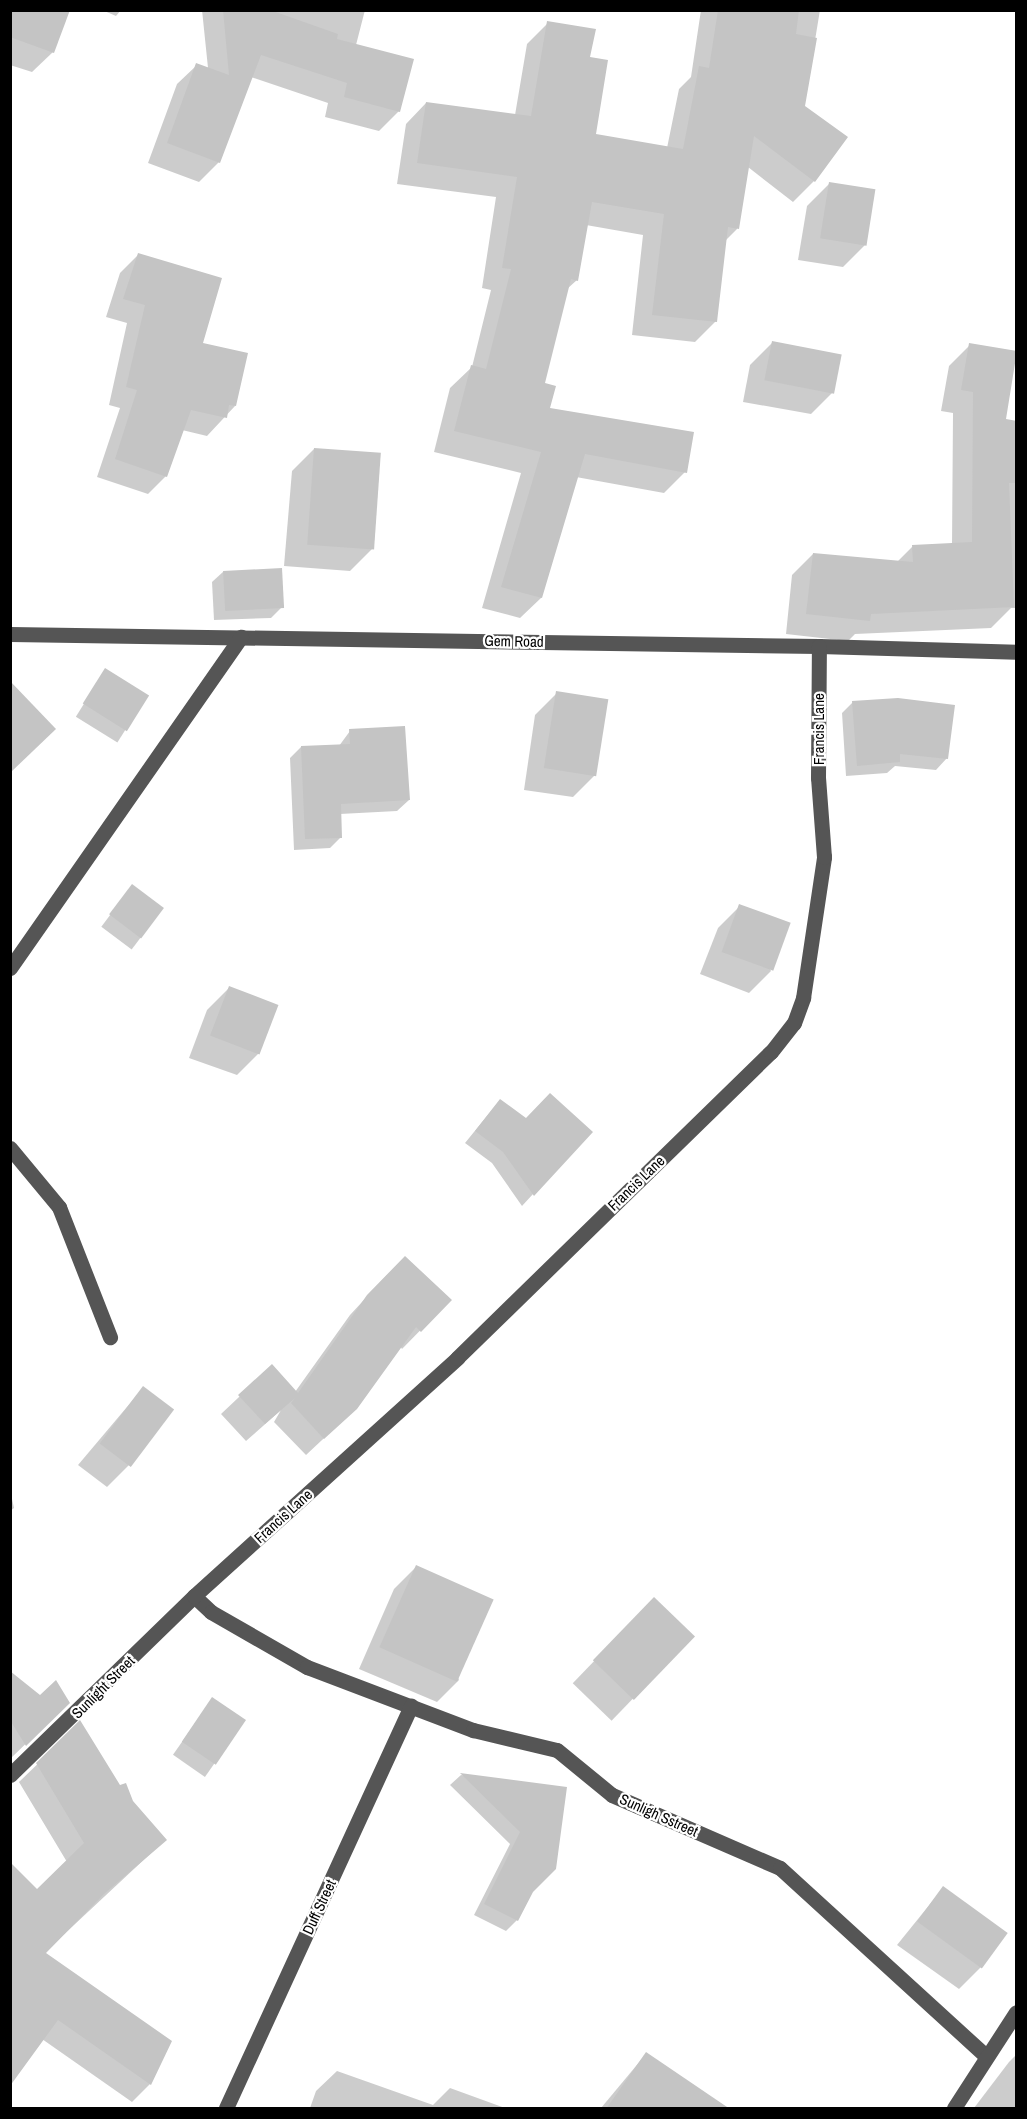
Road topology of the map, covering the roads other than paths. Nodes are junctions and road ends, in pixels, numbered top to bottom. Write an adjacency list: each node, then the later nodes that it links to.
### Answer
1 (10, 634): 2 (street, Gem Road)
2 (241, 638): 3 (street, Gem Road); 5 (street)
3 (819, 646): 4 (street, Gem Road); 8 (street, Francis Lane)
4 (1017, 652)
5 (10, 968)
6 (10, 1148): 7 (street)
7 (110, 1336)
8 (194, 1596): 9 (street, Sunligh Sstreet); 10 (street, Sunlight Street)
9 (411, 1706): 12 (street, Sunligh Sstreet); 13 (street, Duff Street)
10 (10, 1775)
11 (1017, 2012): 12 (street)
12 (986, 2056): 14 (street)
13 (226, 2109)
14 (954, 2109)

